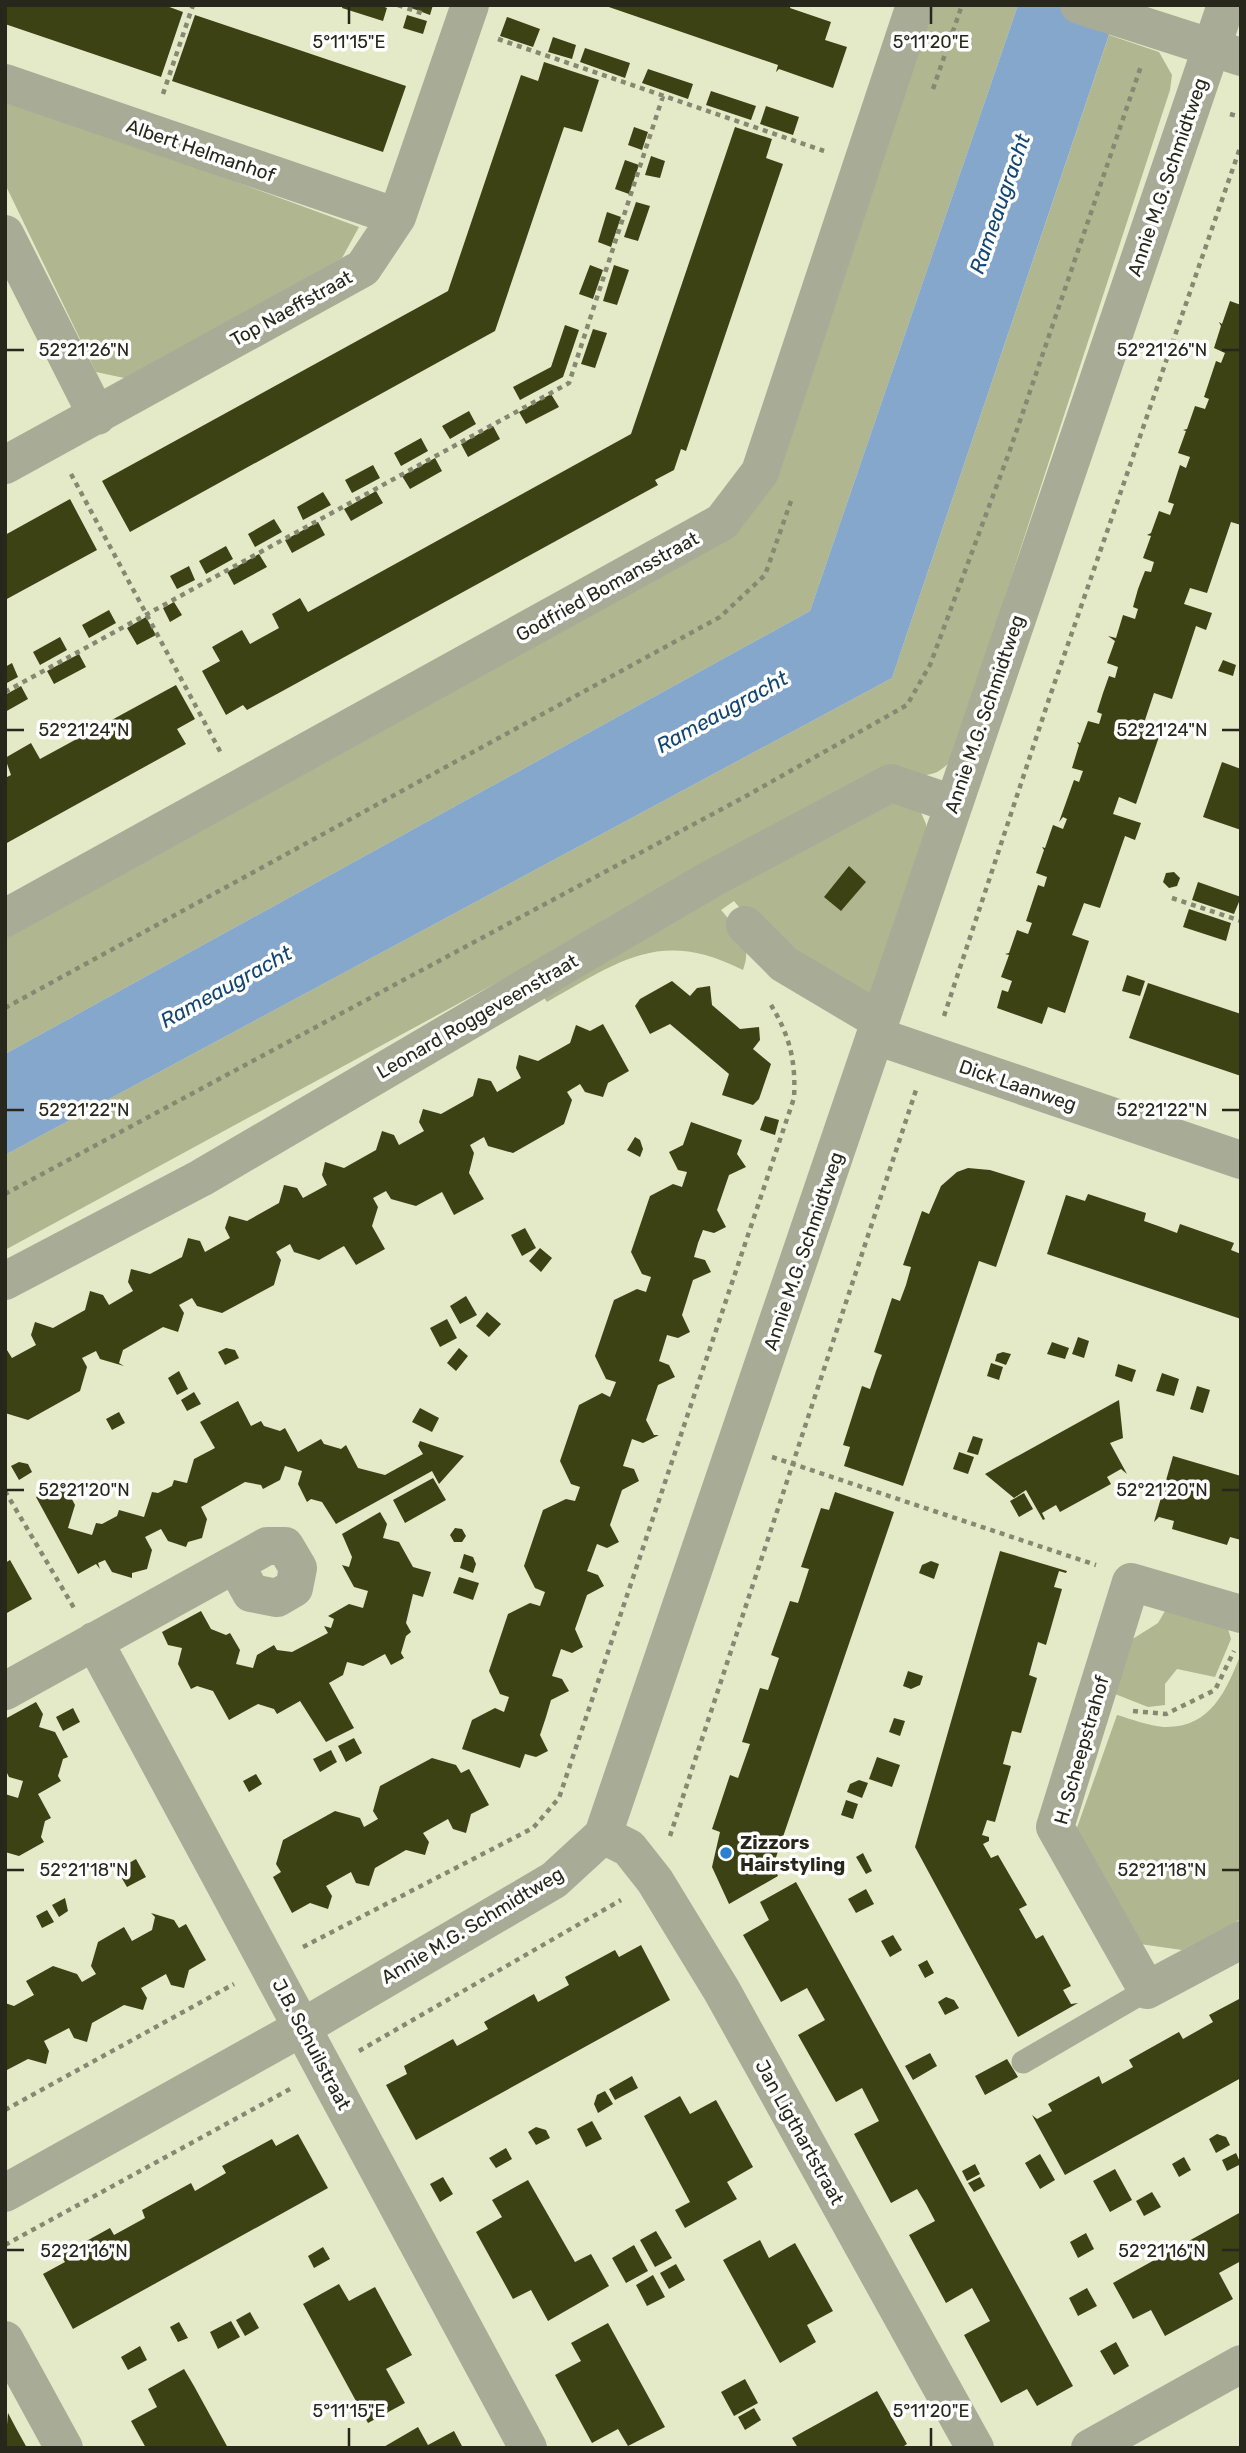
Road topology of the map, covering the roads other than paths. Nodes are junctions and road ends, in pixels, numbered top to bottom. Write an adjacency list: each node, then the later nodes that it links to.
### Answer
1 (915, 5): 12 (street, Godfried Bomansstraat)
2 (1079, 5): 5 (street)
3 (1226, 5): 5 (street, Annie M.G. Schmidtweg)
4 (467, 16): 7 (street, Top Naeffstraat)
5 (1226, 51): 11 (street, Annie M.G. Schmidtweg)
6 (5, 83): 7 (street, Albert Helmanhof)
7 (397, 217): 9 (street, Top Naeffstraat)
8 (5, 234): 9 (street)
9 (97, 416): 10 (street, Top Naeffstraat)
10 (5, 465)
11 (953, 804): 14 (street, Annie M.G. Schmidtweg); 16 (street, Leonard Roggeveenstraat)
12 (5, 918)
13 (745, 925): 14 (street)
14 (878, 1028): 15 (street, Dick Laanweg); 21 (street, Annie M.G. Schmidtweg)
15 (1241, 1160)
16 (5, 1281)
17 (235, 1564): 19 (street)
18 (1239, 1629): 23 (street, H. Scheepstrahof)
19 (94, 1641): 20 (street); 24 (street, J.B. Schuilstraat)
20 (5, 1691)
21 (603, 1835): 24 (street, Annie M.G. Schmidtweg); 31 (street, Jan Ligthartstraat)
22 (1241, 1940): 23 (street)
23 (1147, 1990): 25 (lane)
24 (303, 2027): 26 (street, Annie M.G. Schmidtweg); 30 (street, J.B. Schuilstraat)
25 (1023, 2062)
26 (5, 2193)
27 (5, 2340): 29 (street)
28 (1241, 2364): 32 (street)
29 (64, 2448)
30 (528, 2448)
31 (975, 2448)
32 (1090, 2448)

